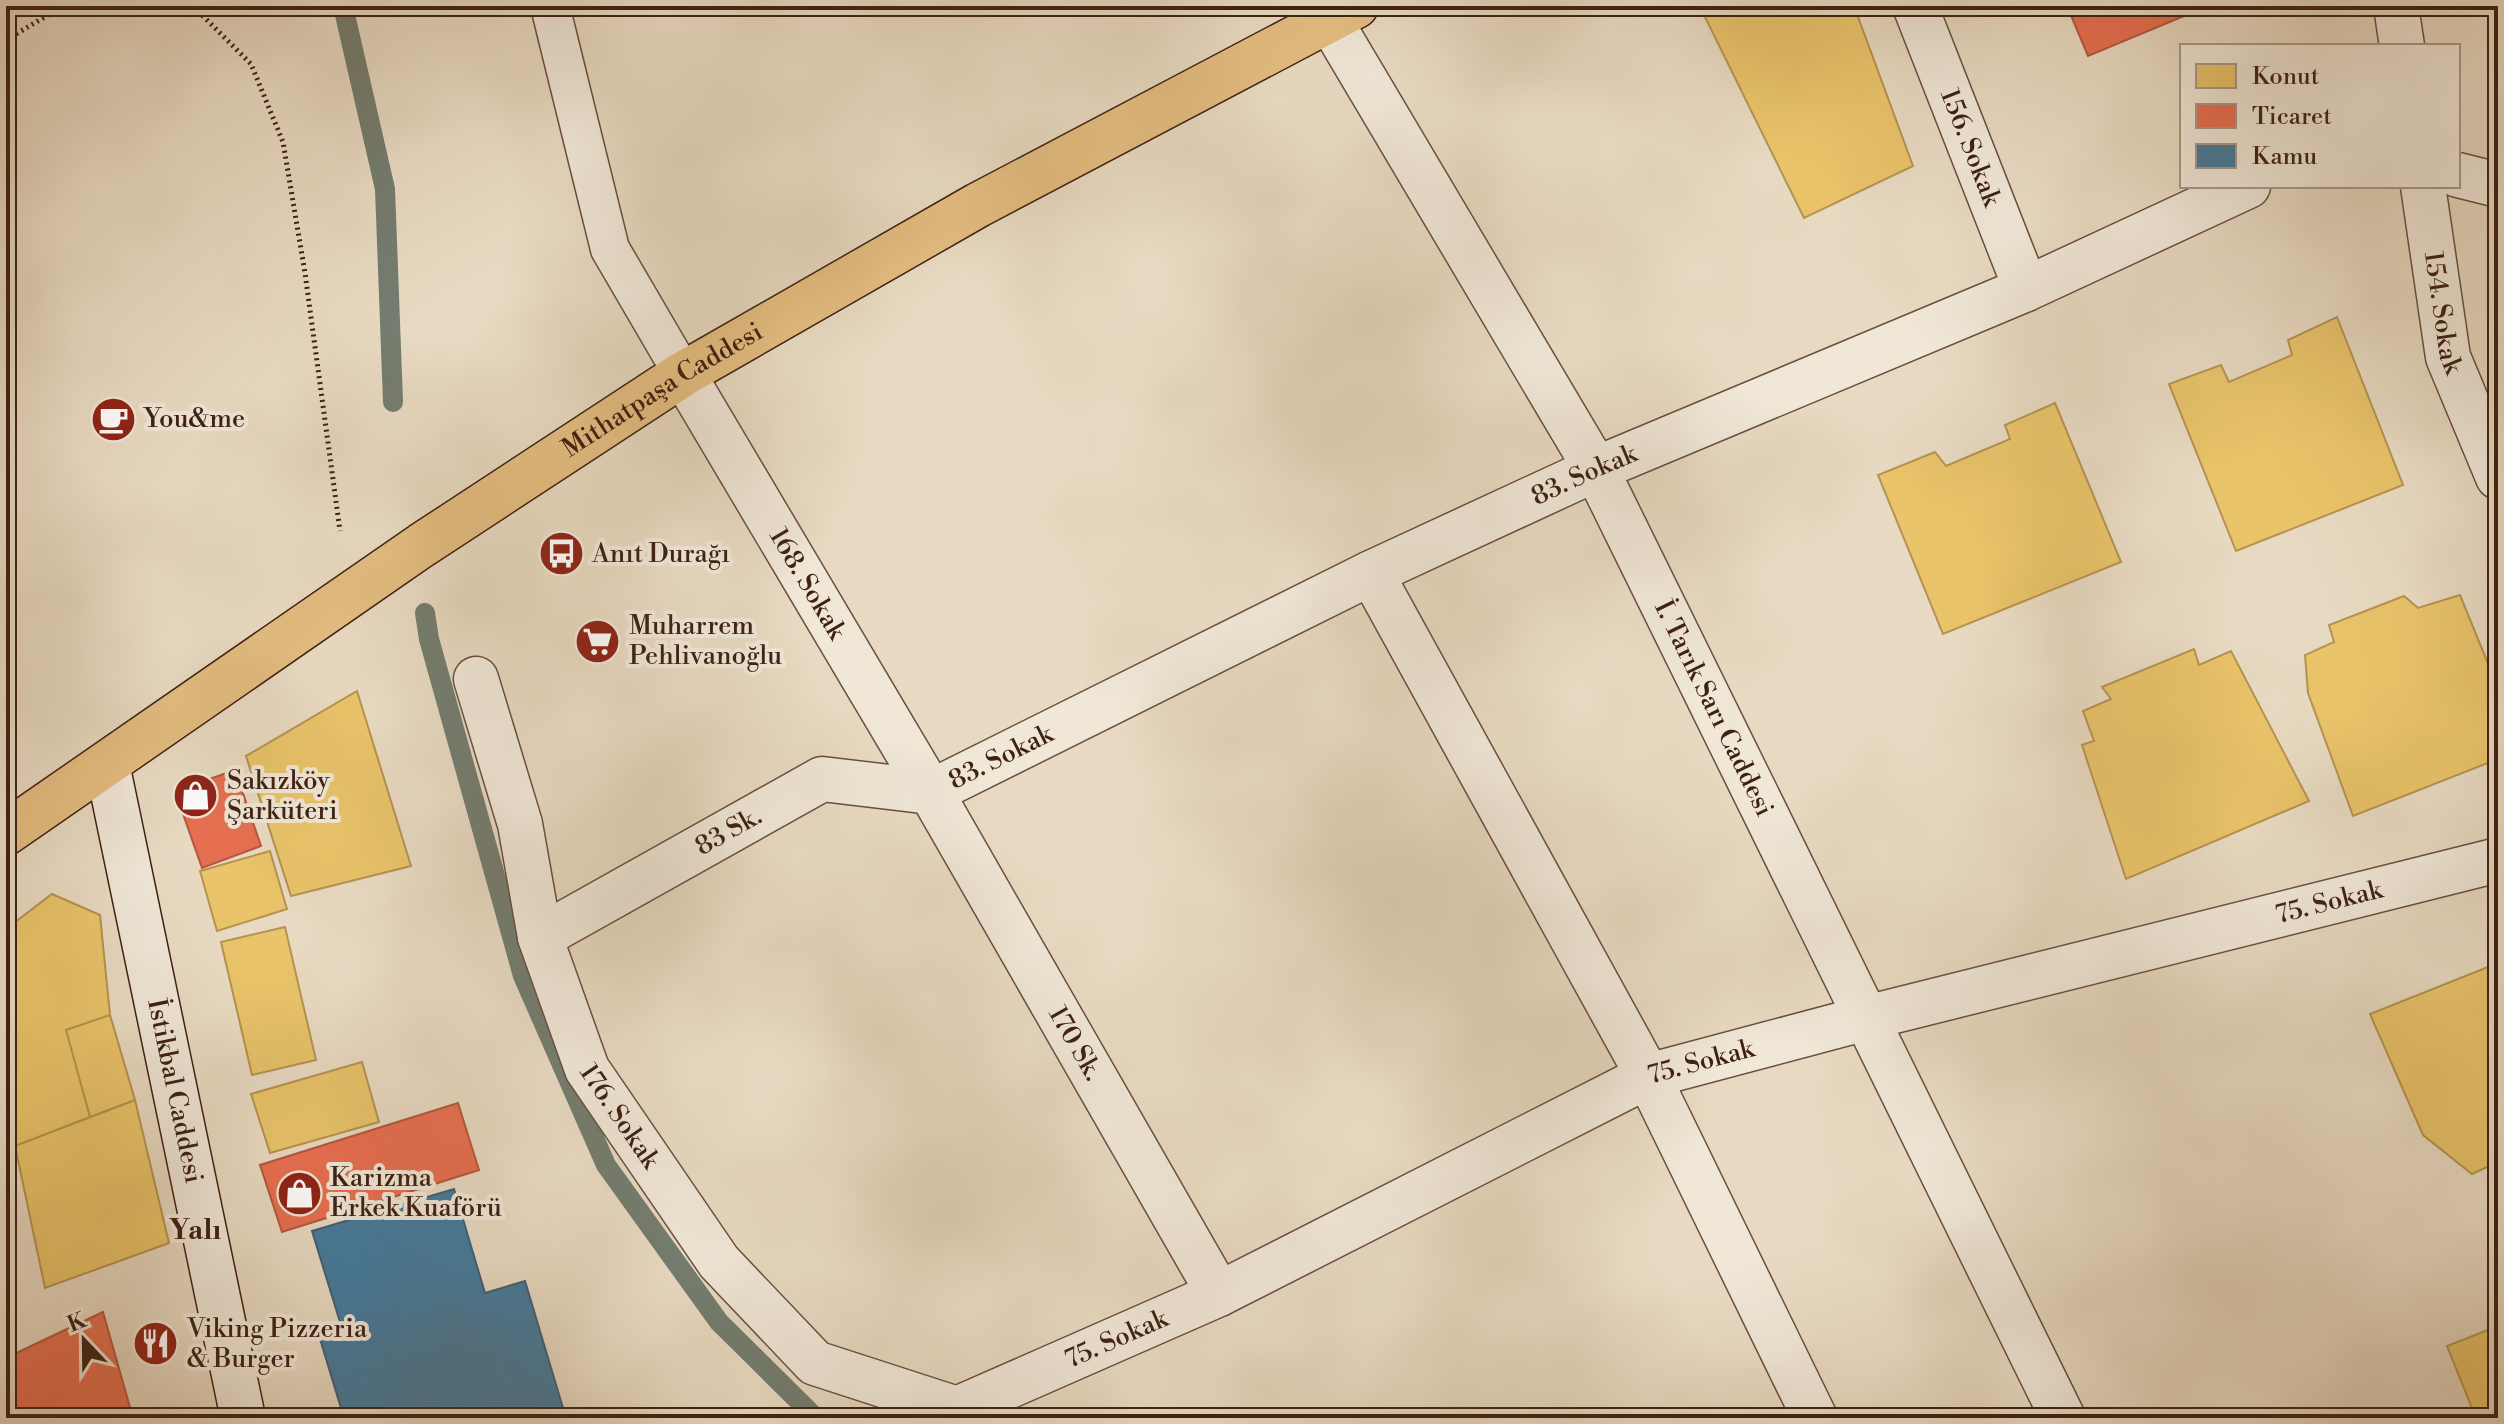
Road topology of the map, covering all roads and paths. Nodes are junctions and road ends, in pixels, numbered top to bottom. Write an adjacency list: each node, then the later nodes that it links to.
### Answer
1 (63, 6): 7 (path)
2 (187, 6): 18 (path)
3 (550, 6): 14 (lane)
4 (1915, 6): 13 (street, 156. Sokak)
5 (2396, 6): 8 (street)
6 (1343, 13): 14 (main road, Mithatpaşa Caddesi); 15 (street, İ. Tarık Sarı Caddesi)
7 (6, 40)
8 (2402, 44)
9 (2460, 176): 10 (street)
10 (2498, 185)
11 (2244, 188): 13 (street, 83. Sokak)
12 (2423, 188): 16 (street, 154. Sokak)
13 (2026, 289): 15 (street, 83. Sokak)
14 (683, 374): 18 (main road, Mithatpaşa Caddesi); 21 (street, 168. Sokak)
15 (1596, 469): 17 (street, 83. Sokak); 25 (street, İ. Tarık Sarı Caddesi)
16 (2498, 477)
17 (1371, 573): 21 (street, 83. Sokak); 26 (street)
18 (350, 596): 20 (main road, Mithatpaşa Caddesi)
19 (476, 679): 24 (street, 176. Sokak)
20 (107, 764): 22 (main road, Mithatpaşa Caddesi); 29 (street, İstikbal Caddesi)
21 (931, 792): 24 (street, 83 Sk.); 27 (street, 170 Sk.)
22 (6, 833)
23 (2498, 860): 25 (street, 75. Sokak)
24 (540, 937): 28 (street, 176. Sokak)
25 (1866, 1018): 26 (street, 75. Sokak); 31 (street, İ. Tarık Sarı Caddesi)
26 (1648, 1076): 27 (street, 75. Sokak); 30 (street)
27 (1219, 1294): 28 (street, 75. Sokak)
28 (962, 1414)
29 (243, 1418)
30 (1815, 1418)
31 (2063, 1418)

